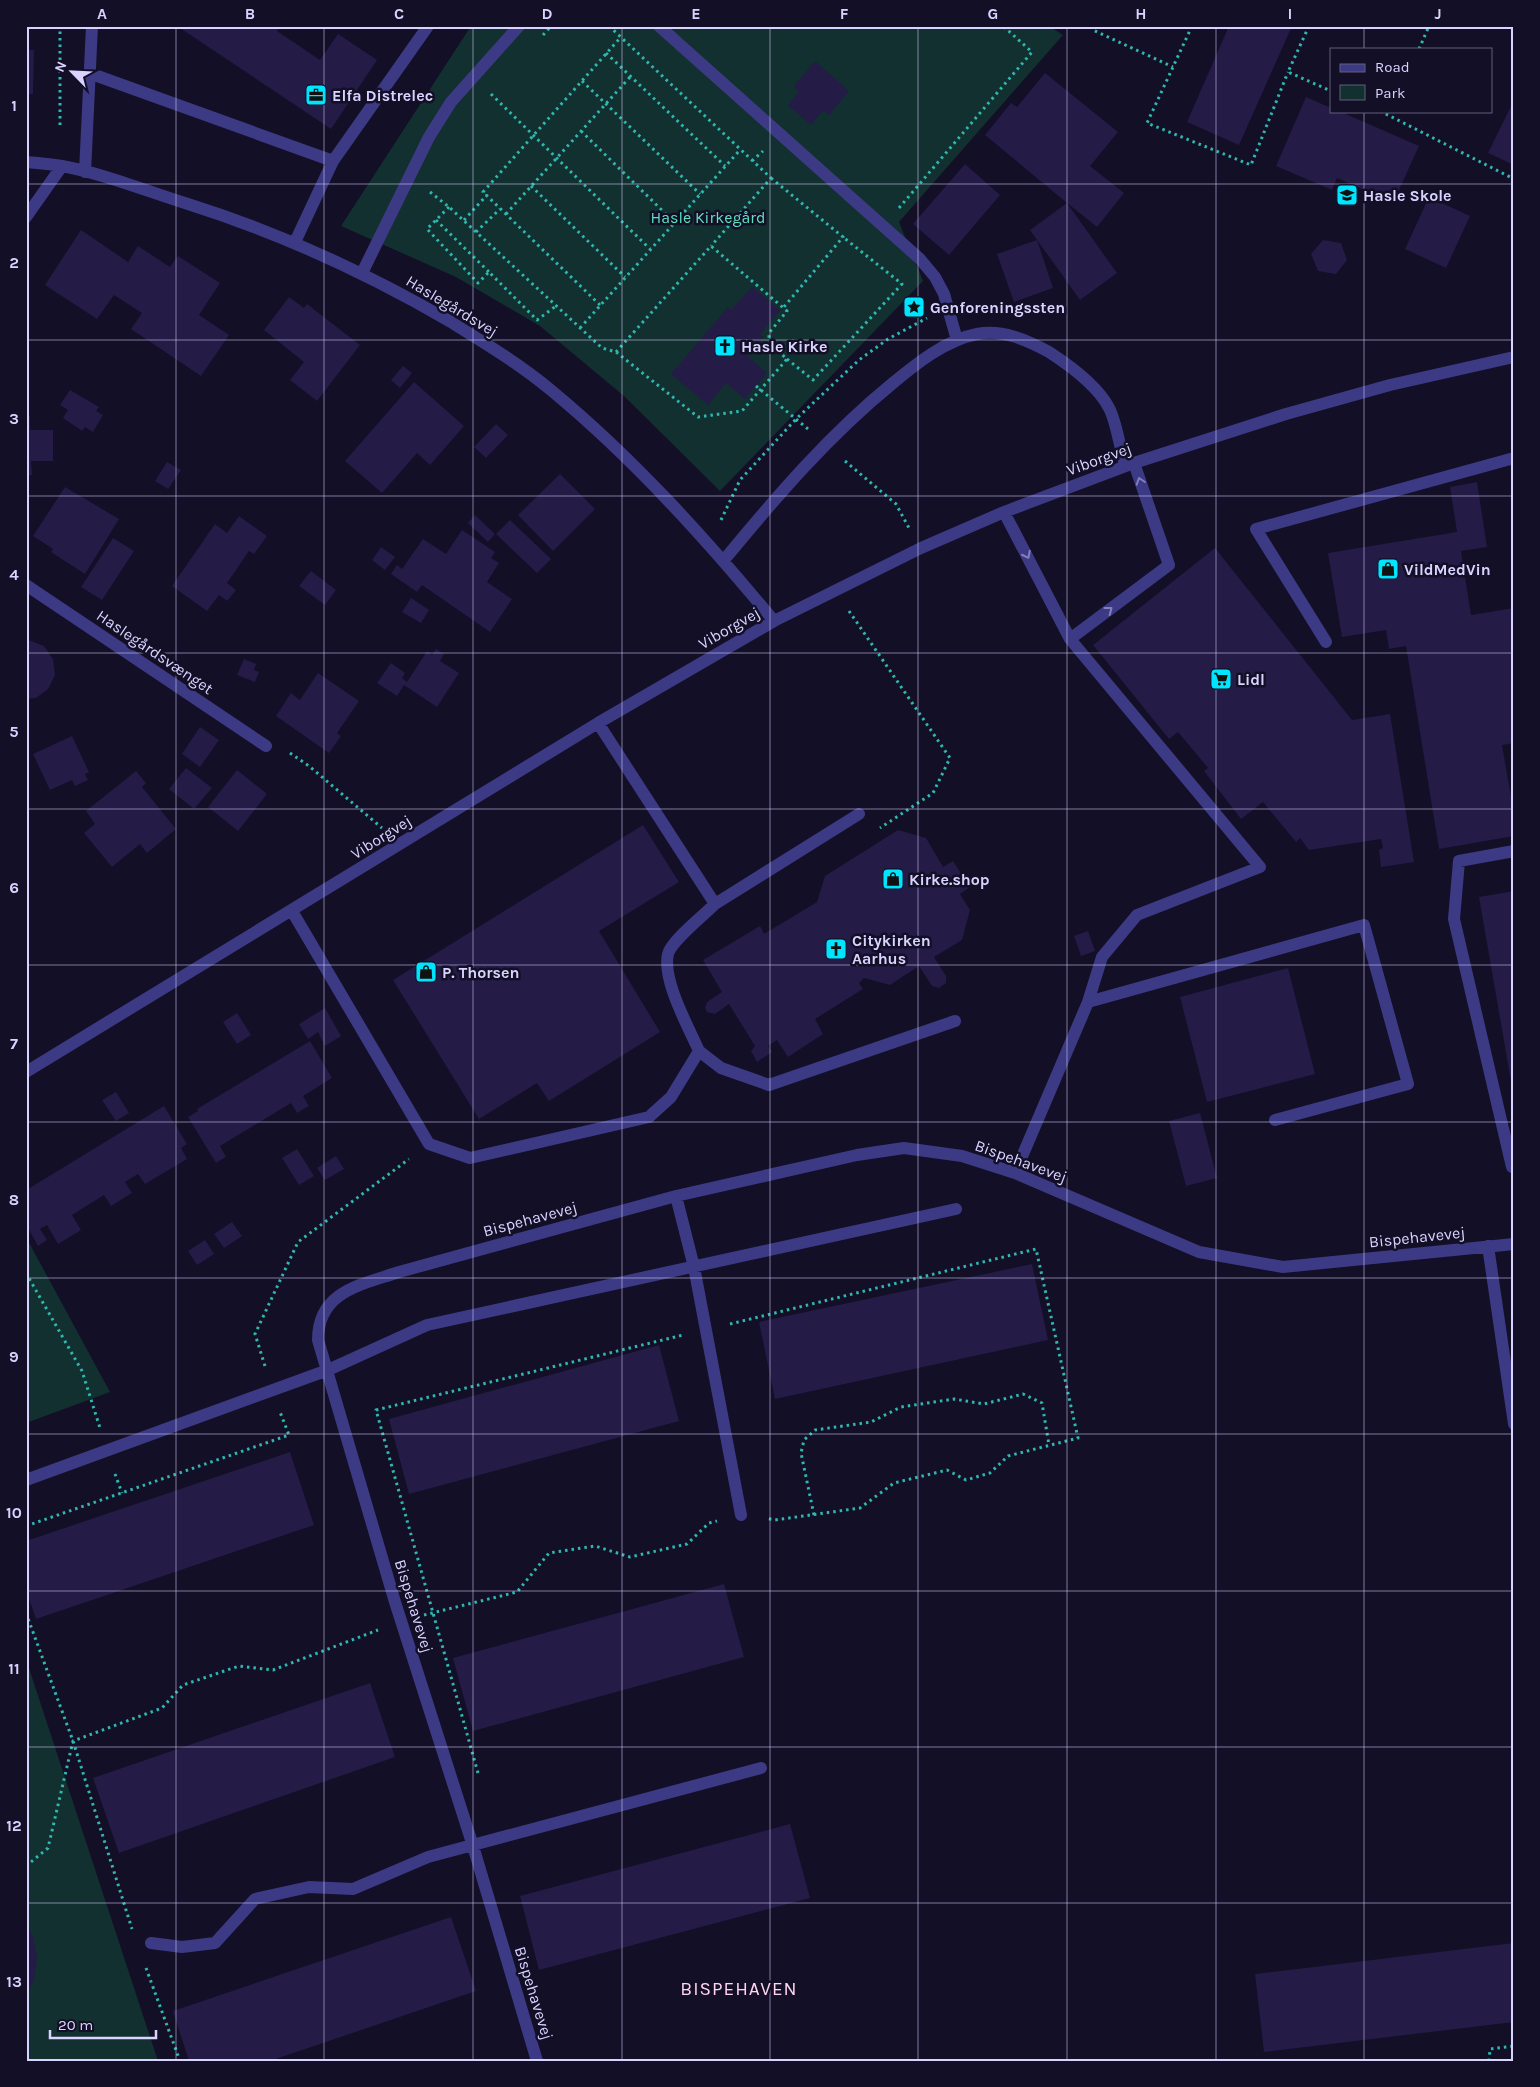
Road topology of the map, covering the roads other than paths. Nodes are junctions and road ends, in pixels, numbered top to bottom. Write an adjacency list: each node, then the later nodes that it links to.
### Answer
1 (92, 26): 5 (street)
2 (428, 26): 6 (street)
3 (519, 26): 12 (street)
4 (659, 26): 13 (street)
5 (89, 73): 6 (street); 9 (street)
6 (333, 161): 11 (street)
7 (26, 162): 8 (street, Haslegårdsvej)
8 (62, 166): 9 (street, Haslegårdsvej); 10 (street)
9 (85, 172): 11 (street, Haslegårdsvej)
10 (26, 217)
11 (295, 242): 12 (street, Haslegårdsvej)
12 (362, 273): 18 (street, Haslegårdsvej)
13 (957, 340): 16 (street); 18 (street)
14 (1514, 357): 16 (street, Viborgvej)
15 (1514, 458): 22 (street)
16 (1130, 465): 17 (street, Viborgvej); 21 (street, one-way to 16)
17 (1004, 512): 20 (street, Viborgvej); 21 (street, one-way to 21)
18 (724, 560): 20 (street, Haslegårdsvej)
19 (26, 585): 24 (street, Haslegårdsvænget)
20 (774, 621): 23 (street, Viborgvej)
21 (1070, 639): 29 (street)
22 (1326, 642)
23 (598, 723): 27 (street); 28 (street, Viborgvej)
24 (266, 746)
25 (859, 814): 27 (street)
26 (1514, 851): 34 (street)
27 (715, 904): 31 (street)
28 (292, 911): 31 (street); 32 (street, Viborgvej)
29 (1088, 1002): 33 (street); 35 (street)
30 (955, 1021): 31 (street)
31 (699, 1051)
32 (26, 1072)
33 (1275, 1120)
34 (1514, 1168)
35 (1015, 1173): 36 (street, Bispehavevej); 39 (street, Bispehavevej)
36 (676, 1196): 40 (street); 41 (street, Bispehavevej)
37 (956, 1209): 40 (street)
38 (1514, 1244): 39 (street, Bispehavevej)
39 (1488, 1246): 42 (street)
40 (694, 1266): 41 (street); 44 (street)
41 (328, 1370): 43 (street); 46 (street, Bispehavevej)
42 (1514, 1424)
43 (26, 1480)
44 (741, 1515)
45 (761, 1768): 46 (street)
46 (473, 1846): 47 (street); 48 (street, Bispehavevej)
47 (151, 1943)
48 (537, 2061)

